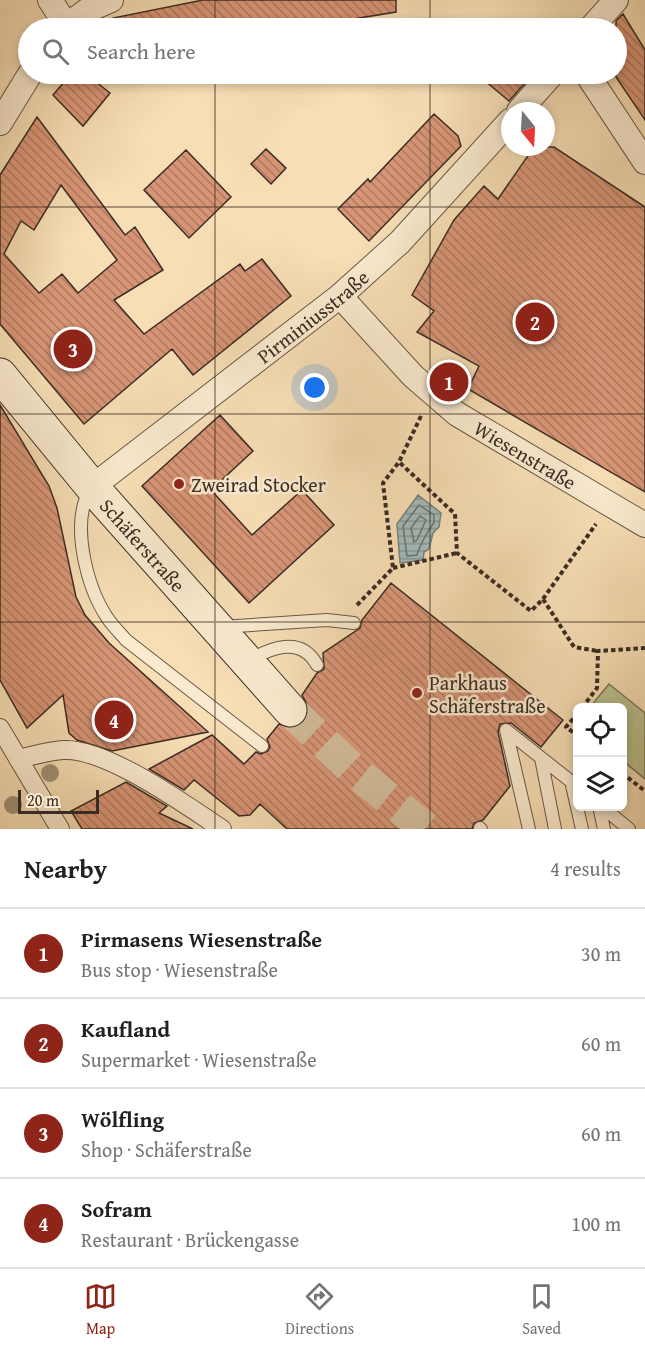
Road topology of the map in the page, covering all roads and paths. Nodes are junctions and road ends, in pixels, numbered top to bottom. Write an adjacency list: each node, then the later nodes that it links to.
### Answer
1 (50, 0): 4 (street)
2 (111, 0): 5 (street)
3 (616, 0): 6 (street)
4 (59, 18)
5 (77, 18)
6 (600, 18)
7 (24, 84): 11 (street)
8 (543, 84): 10 (street)
9 (594, 84): 13 (street)
10 (527, 102)
11 (0, 123)
12 (501, 132): 14 (street, Pirminiusstraße)
13 (645, 162)
14 (340, 296): 16 (street, Wiesenstraße); 18 (street, Pirminiusstraße)
15 (0, 375): 18 (main road, Schäferstraße)
16 (433, 393): 17 (path); 19 (street, Wiesenstraße)
17 (399, 462): 21 (path); 22 (path)
18 (92, 487): 25 (main road, Schäferstraße); 35 (lane)
19 (610, 503): 20 (street, Wiesenstraße); 23 (path)
20 (645, 525)
21 (457, 553): 22 (path); 23 (path)
22 (393, 568): 24 (path)
23 (543, 599): 27 (path)
24 (348, 622): 25 (lane)
25 (220, 627): 28 (main road, Schäferstraße)
26 (645, 648): 27 (path)
27 (598, 651): 30 (path)
28 (248, 661): 29 (lane); 31 (main road, Schäferstraße)
29 (317, 665)
30 (586, 703)
31 (290, 710)
32 (573, 719): 34 (path)
33 (0, 728): 37 (street)
34 (573, 732)
35 (262, 746)
36 (541, 758): 39 (lane); 46 (lane); 47 (lane)
37 (18, 759): 44 (street); 45 (street)
38 (627, 777): 40 (path)
39 (573, 783)
40 (645, 791)
41 (579, 811): 48 (lane)
42 (601, 811): 49 (lane)
43 (605, 811): 50 (lane)
44 (60, 829)
45 (222, 829)
46 (529, 829)
47 (555, 829)
48 (582, 829)
49 (604, 829)
50 (629, 829)

